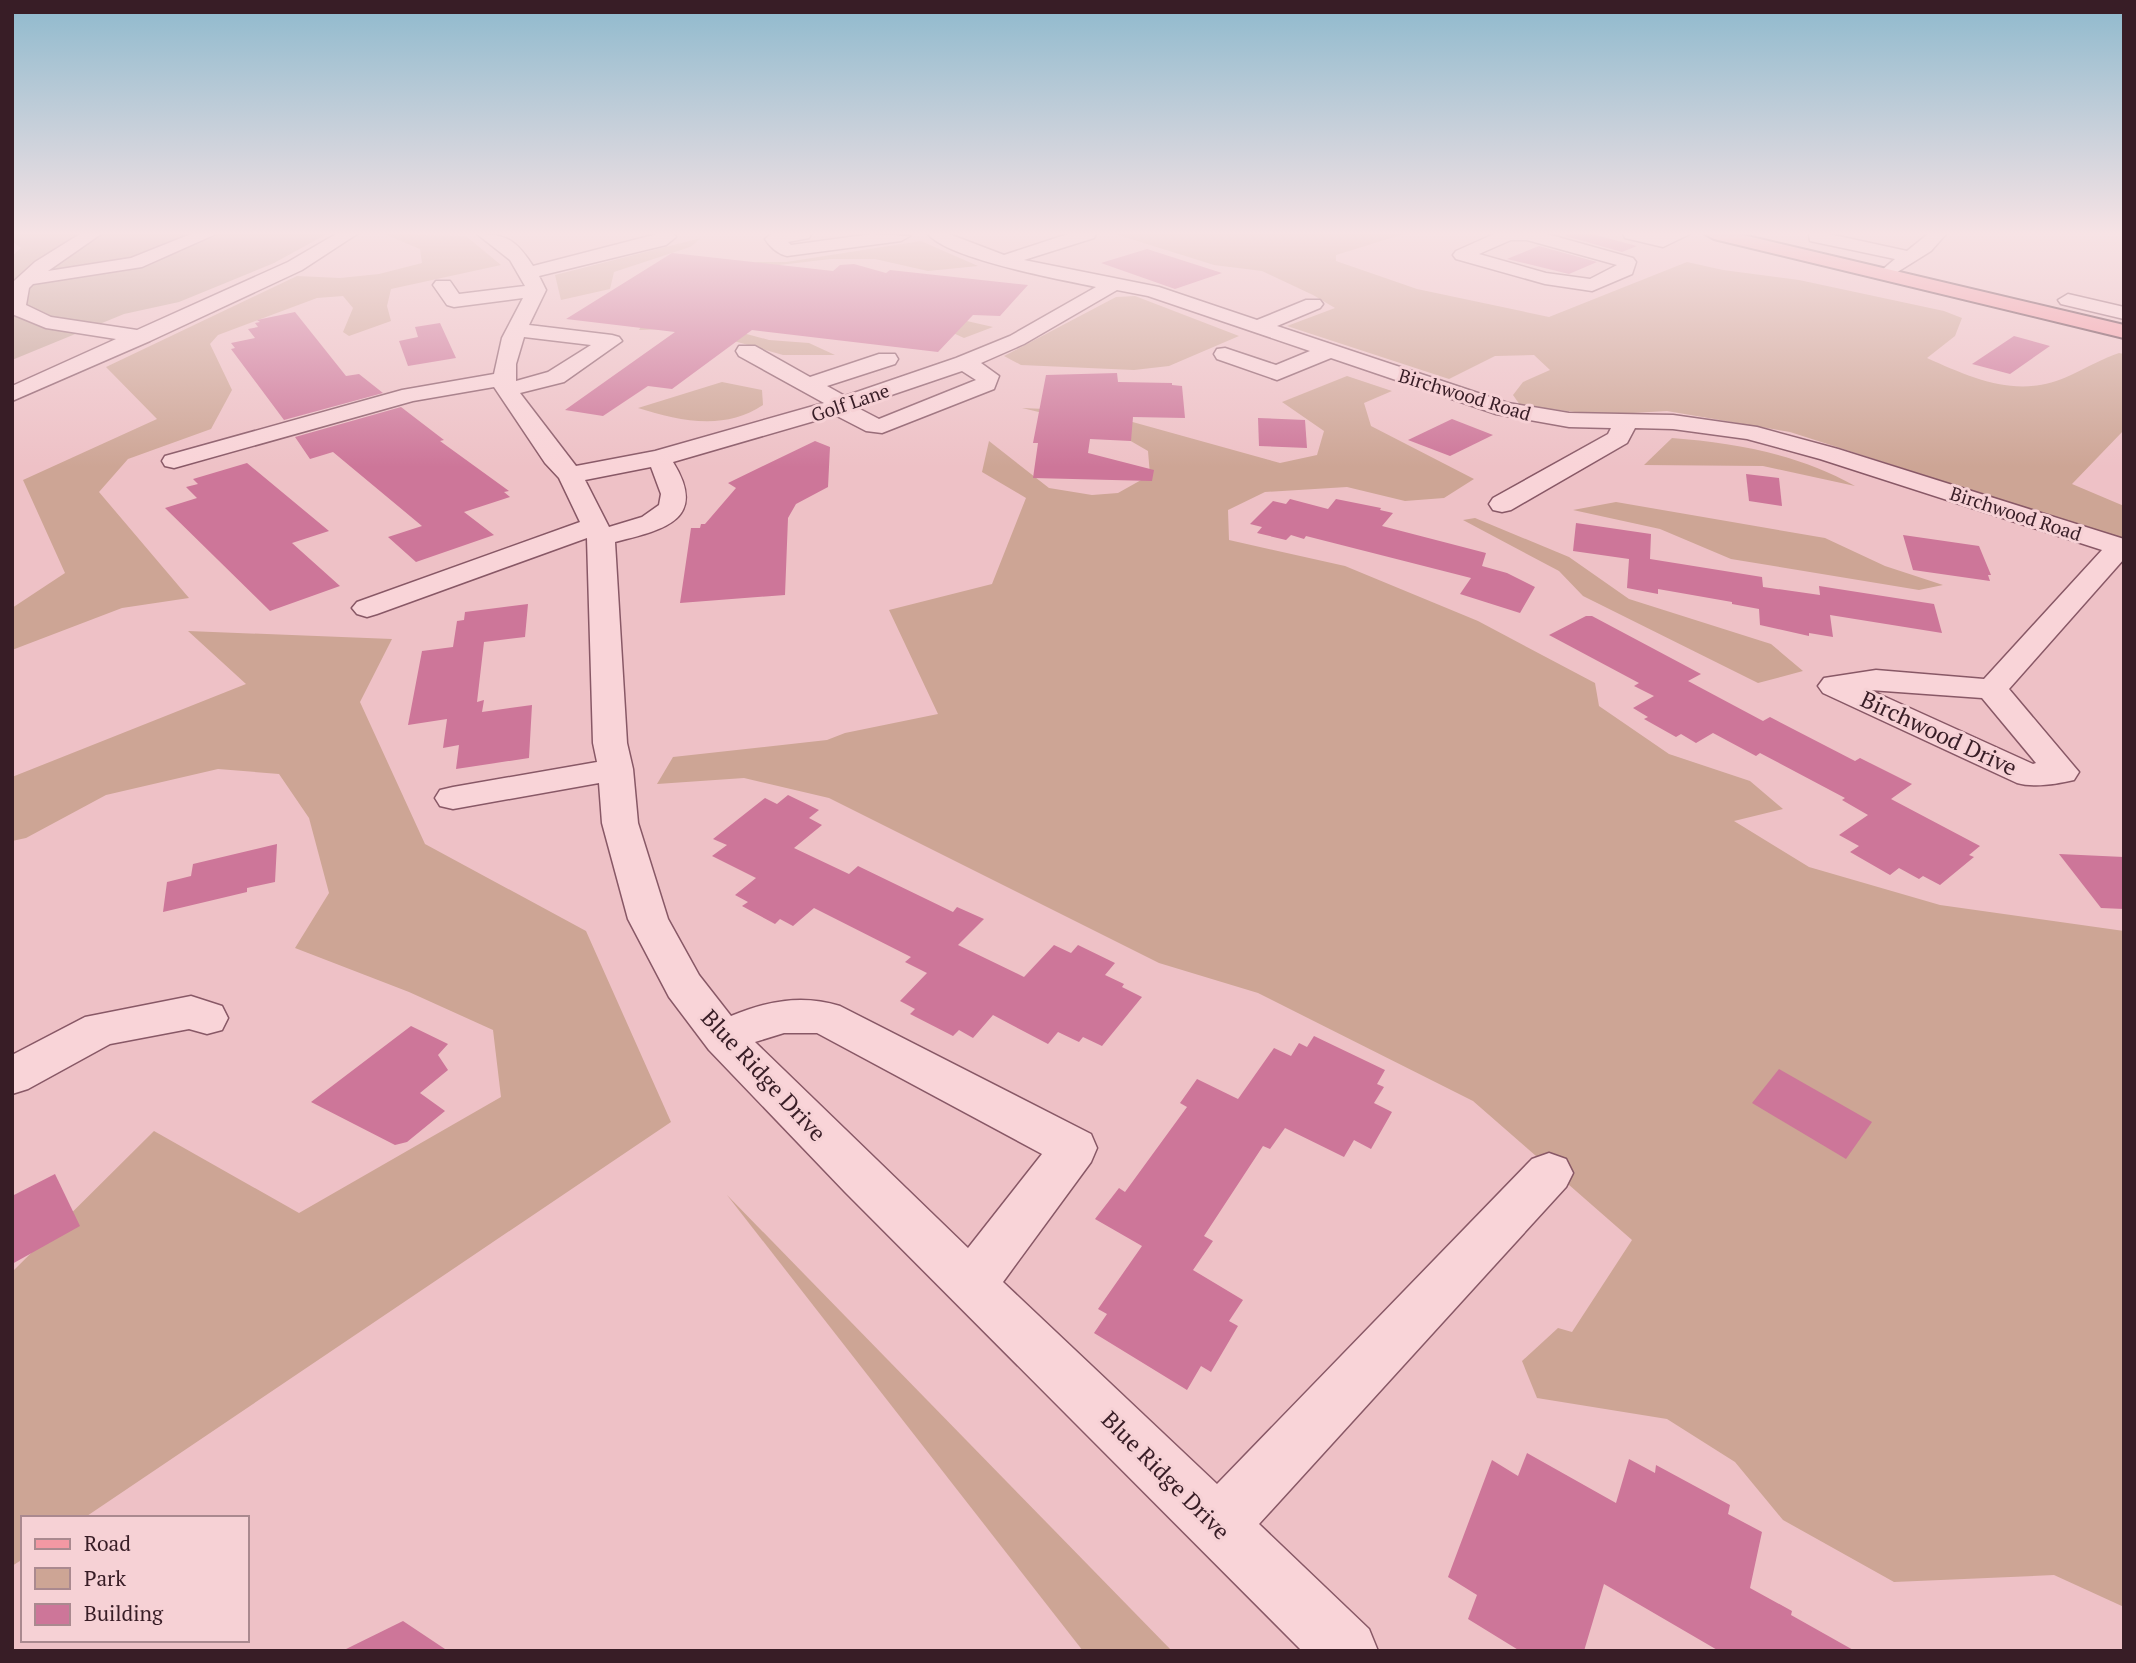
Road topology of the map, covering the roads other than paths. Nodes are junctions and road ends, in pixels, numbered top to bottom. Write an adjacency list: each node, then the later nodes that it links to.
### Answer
1 (24, 312): 12 (street)
2 (197, 312): 12 (street)
3 (523, 312): 11 (street)
4 (1067, 312): 17 (street, Golf Lane)
5 (1215, 312): 10 (street, Birchwood Road)
6 (1294, 312): 10 (street)
7 (2068, 312): 9 (main road)
8 (2095, 312): 9 (street)
9 (2120, 322)
10 (1259, 326): 14 (street, Birchwood Road)
11 (517, 330): 18 (street); 18 (street)
12 (143, 337): 20 (street)
13 (747, 351): 19 (street)
14 (1329, 351): 15 (street); 22 (street, Birchwood Road)
15 (1225, 354)
16 (887, 359): 19 (street)
17 (964, 363): 21 (street, Golf Lane); 21 (street)
18 (504, 385): 24 (street); 25 (street, Blue Ridge Drive)
19 (807, 385): 21 (street)
20 (12, 394)
21 (839, 405): 23 (street, Golf Lane)
22 (1626, 422): 26 (street); 28 (street, Birchwood Road)
23 (658, 458): 25 (street, Golf Lane); 27 (street)
24 (174, 461)
25 (570, 475): 27 (street, Blue Ridge Drive)
26 (1502, 504)
27 (598, 531): 29 (street); 31 (street, Blue Ridge Drive)
28 (2122, 547): 30 (street)
29 (368, 608)
30 (1992, 689): 30 (street, Birchwood Drive)
31 (616, 769): 32 (street); 34 (street, Blue Ridge Drive)
32 (453, 798)
33 (207, 1018): 35 (street)
34 (724, 1038): 37 (street, Blue Ridge Drive); 37 (street)
35 (12, 1076)
36 (1549, 1173): 38 (street)
37 (972, 1283): 38 (street, Blue Ridge Drive)
38 (1218, 1526): 39 (street, Blue Ridge Drive)
39 (1347, 1651)

